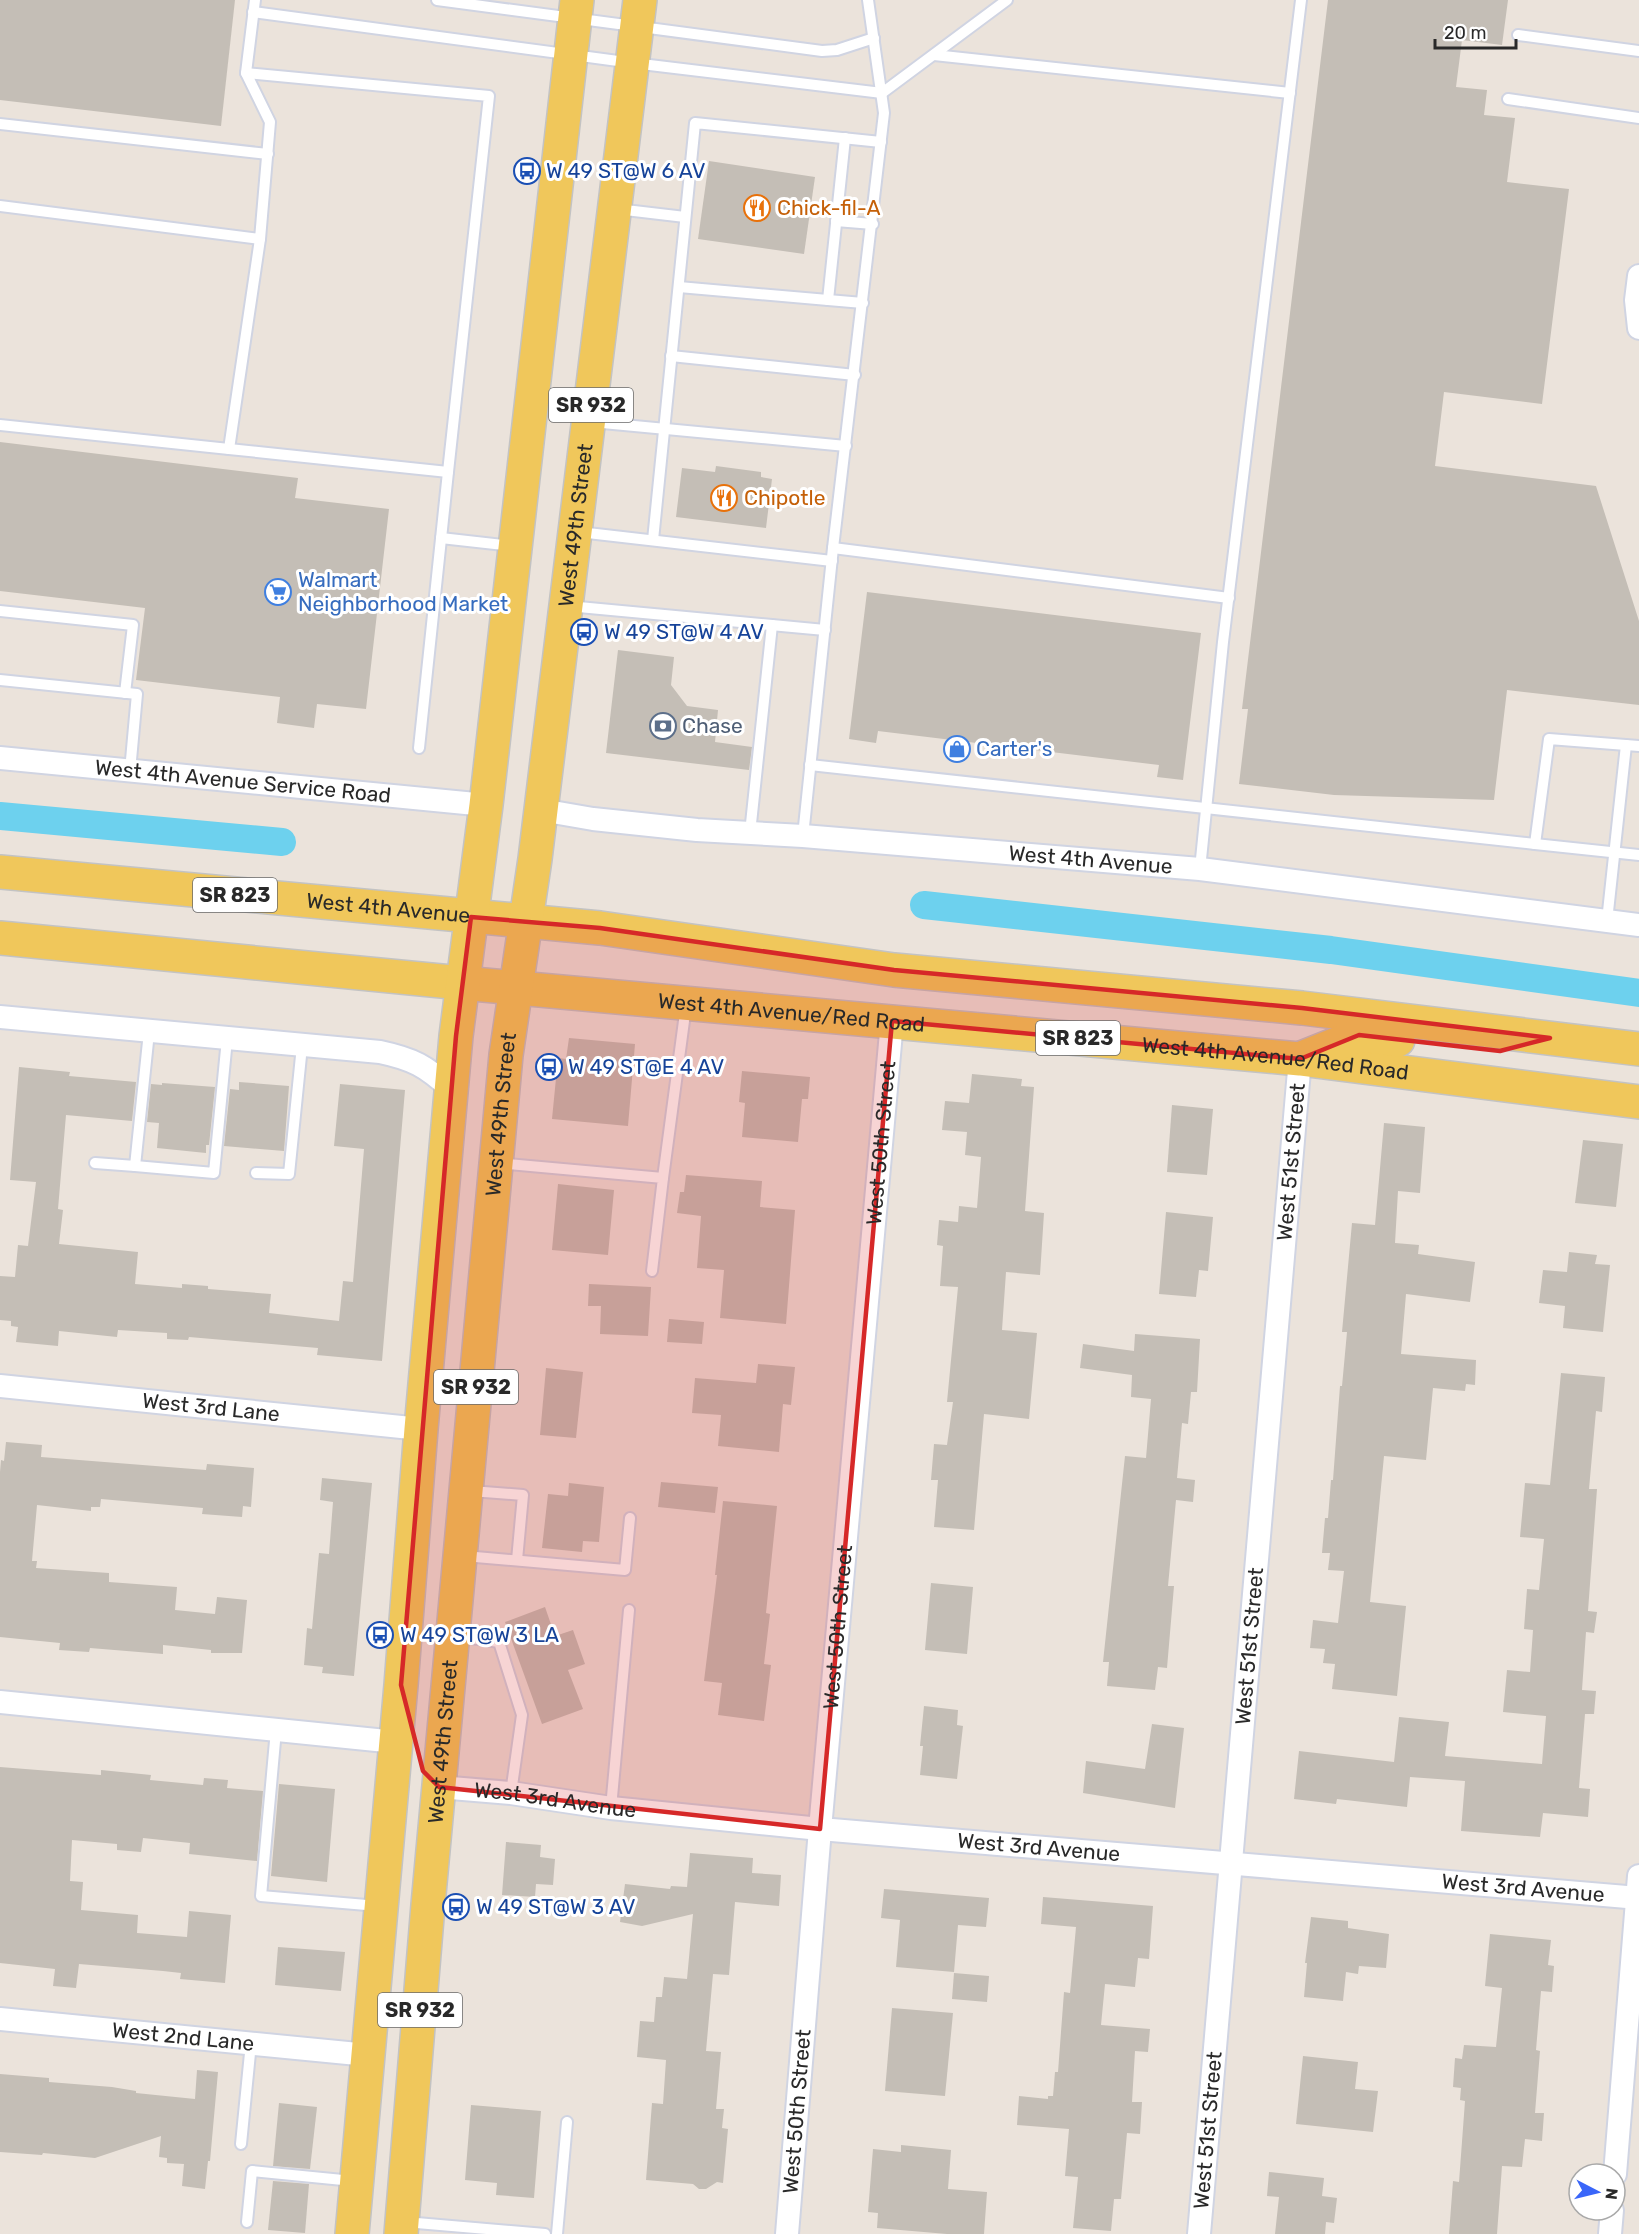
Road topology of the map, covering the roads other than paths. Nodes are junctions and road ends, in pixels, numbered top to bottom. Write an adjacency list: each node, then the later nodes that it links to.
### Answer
1 (255, 0): 7 (lane)
2 (437, 0): 6 (lane)
3 (868, 0): 10 (lane)
4 (1007, 0): 13 (lane)
5 (1302, 0): 17 (lane)
6 (576, 8): 8 (lane); 12 (main road, SR 932)
7 (253, 12): 12 (lane); 15 (lane)
8 (639, 13): 10 (lane); 14 (main road, West 49th Street / SR 932)
9 (1518, 35): 11 (lane)
10 (874, 38): 16 (lane)
11 (1639, 51)
12 (571, 54): 14 (lane); 46 (main road, SR 932)
13 (934, 55): 16 (lane); 17 (lane)
14 (633, 63): 16 (lane); 25 (main road, West 49th Street / SR 932)
15 (246, 74): 23 (lane); 42 (lane)
16 (882, 93): 22 (lane)
17 (1290, 93): 49 (lane)
18 (1508, 99): 19 (lane)
19 (1639, 118)
20 (0, 124): 23 (lane)
21 (845, 138): 22 (lane); 26 (lane); 27 (lane)
22 (881, 142): 28 (lane)
23 (268, 154): 29 (lane)
24 (0, 206): 29 (lane)
25 (615, 208): 26 (lane); 37 (main road, West 49th Street / SR 932)
26 (685, 217): 31 (lane)
27 (836, 221): 28 (lane); 32 (lane)
28 (873, 224): 33 (lane)
29 (260, 239): 41 (lane)
30 (1639, 276): 34 (street)
31 (679, 287): 32 (lane); 35 (lane)
32 (828, 300): 33 (lane)
33 (863, 303): 36 (lane)
34 (1639, 328)
35 (671, 356): 36 (lane); 39 (lane)
36 (855, 375): 40 (lane)
37 (589, 421): 39 (lane); 43 (main road, West 49th Street / SR 932)
38 (0, 425): 41 (lane)
39 (664, 428): 40 (lane); 45 (lane)
40 (846, 446): 47 (lane)
41 (229, 449): 42 (lane)
42 (448, 472): 44 (lane)
43 (575, 532): 45 (lane); 50 (main road, West 49th Street / SR 932)
44 (441, 538): 46 (lane); 58 (lane)
45 (653, 540): 48 (lane)
46 (515, 546): 62 (main road, SR 932)
47 (833, 548): 48 (lane); 49 (lane)
48 (832, 561): 53 (lane)
49 (1229, 598): 63 (lane)
50 (566, 606): 52 (lane); 64 (main road, West 49th Street / SR 932)
51 (0, 611): 55 (lane)
52 (772, 625): 53 (lane); 65 (lane)
53 (825, 630): 60 (lane)
54 (0, 680): 55 (lane)
55 (125, 693): 61 (lane)
56 (1626, 745): 57 (lane); 67 (lane); 68 (lane)
57 (1639, 746)
58 (419, 748)
59 (0, 758): 61 (street, West 4th Avenue Service Road)
60 (810, 765): 63 (lane); 66 (lane)
61 (130, 771): 62 (street, West 4th Avenue Service Road)
62 (486, 805): 72 (main road, SR 932)
63 (1206, 807): 67 (lane); 70 (lane)
64 (541, 810): 65 (street, West 4th Avenue); 73 (main road, West 49th Street / SR 932)
65 (750, 833): 66 (street, West 4th Avenue)
66 (803, 836): 70 (street, West 4th Avenue)
67 (1535, 844): 68 (lane)
68 (1614, 852): 69 (lane); 74 (lane)
69 (1639, 855)
70 (1200, 869): 74 (street, West 4th Avenue)
71 (0, 872): 72 (main road, West 4th Avenue / SR 823)
72 (471, 917): 73 (main road, West 4th Avenue / SR 823); 77 (main road, SR 932)
73 (525, 921): 78 (main road, West 49th Street / SR 932); 83 (main road, SR 823)
74 (1607, 921): 75 (street, West 4th Avenue)
75 (1639, 925)
76 (0, 938): 77 (main road, SR 823)
77 (462, 983): 78 (main road, SR 823); 88 (main road, SR 932)
78 (515, 988): 79 (main road, West 4th Avenue/Red Road / SR 823); 91 (main road, West 49th Street / SR 932)
79 (686, 1003): 81 (main road, West 4th Avenue/Red Road / SR 823); 94 (lane)
80 (0, 1017): 82 (street)
81 (892, 1021): 87 (main road, West 4th Avenue/Red Road / SR 823); 111 (street, West 50th Street)
82 (149, 1032): 84 (street); 92 (lane)
83 (1550, 1038): 86 (main road, SR 823); 87 (main road)
84 (227, 1039): 85 (street); 92 (lane)
85 (302, 1046): 88 (street); 93 (lane)
86 (1639, 1048)
87 (1300, 1059): 89 (main road, West 4th Avenue/Red Road / SR 823); 113 (street, West 51st Street)
88 (451, 1089): 97 (main road, SR 932)
89 (1639, 1102)
90 (95, 1163): 92 (lane)
91 (495, 1163): 94 (lane); 98 (main road, West 49th Street / SR 932)
92 (135, 1166)
93 (256, 1173)
94 (663, 1178): 95 (lane)
95 (652, 1271)
96 (0, 1386): 97 (street, West 3rd Lane)
97 (421, 1429): 104 (main road, SR 932)
98 (467, 1491): 100 (main road, West 49th Street / SR 932); 101 (lane)
99 (630, 1518): 101 (lane)
100 (461, 1555): 101 (lane); 103 (main road, West 49th Street / SR 932)
101 (517, 1560)
102 (629, 1610): 110 (lane)
103 (453, 1635): 108 (main road, West 49th Street / SR 932); 109 (lane)
104 (401, 1685): 107 (main road, SR 932); 108 (main road)
105 (0, 1702): 106 (street)
106 (276, 1730): 107 (street); 115 (lane)
107 (396, 1742): 112 (main road, SR 932)
108 (439, 1787): 109 (street, West 3rd Avenue); 112 (main road); 124 (main road, West 49th Street / SR 932)
109 (511, 1793): 110 (street, West 3rd Avenue)
110 (611, 1808): 111 (street, West 3rd Avenue)
111 (820, 1829): 113 (street, West 3rd Avenue); 128 (street, West 50th Street)
112 (386, 1853): 115 (main road, SR 932)
113 (1232, 1865): 114 (street, West 3rd Avenue); 129 (street, West 51st Street)
114 (1638, 1891): 121 (street)
115 (381, 1906): 118 (main road, SR 932)
116 (0, 2019): 117 (street, West 2nd Lane)
117 (251, 2043): 118 (street, West 2nd Lane); 120 (lane)
118 (368, 2055): 122 (main road, SR 932)
119 (567, 2122): 127 (lane)
120 (241, 2144)
121 (1616, 2162)
122 (357, 2181): 123 (lane); 125 (main road, SR 932)
123 (247, 2222)
124 (401, 2228): 126 (lane)
125 (352, 2234)
126 (545, 2234)
127 (557, 2234)
128 (787, 2234)
129 (1199, 2234)

